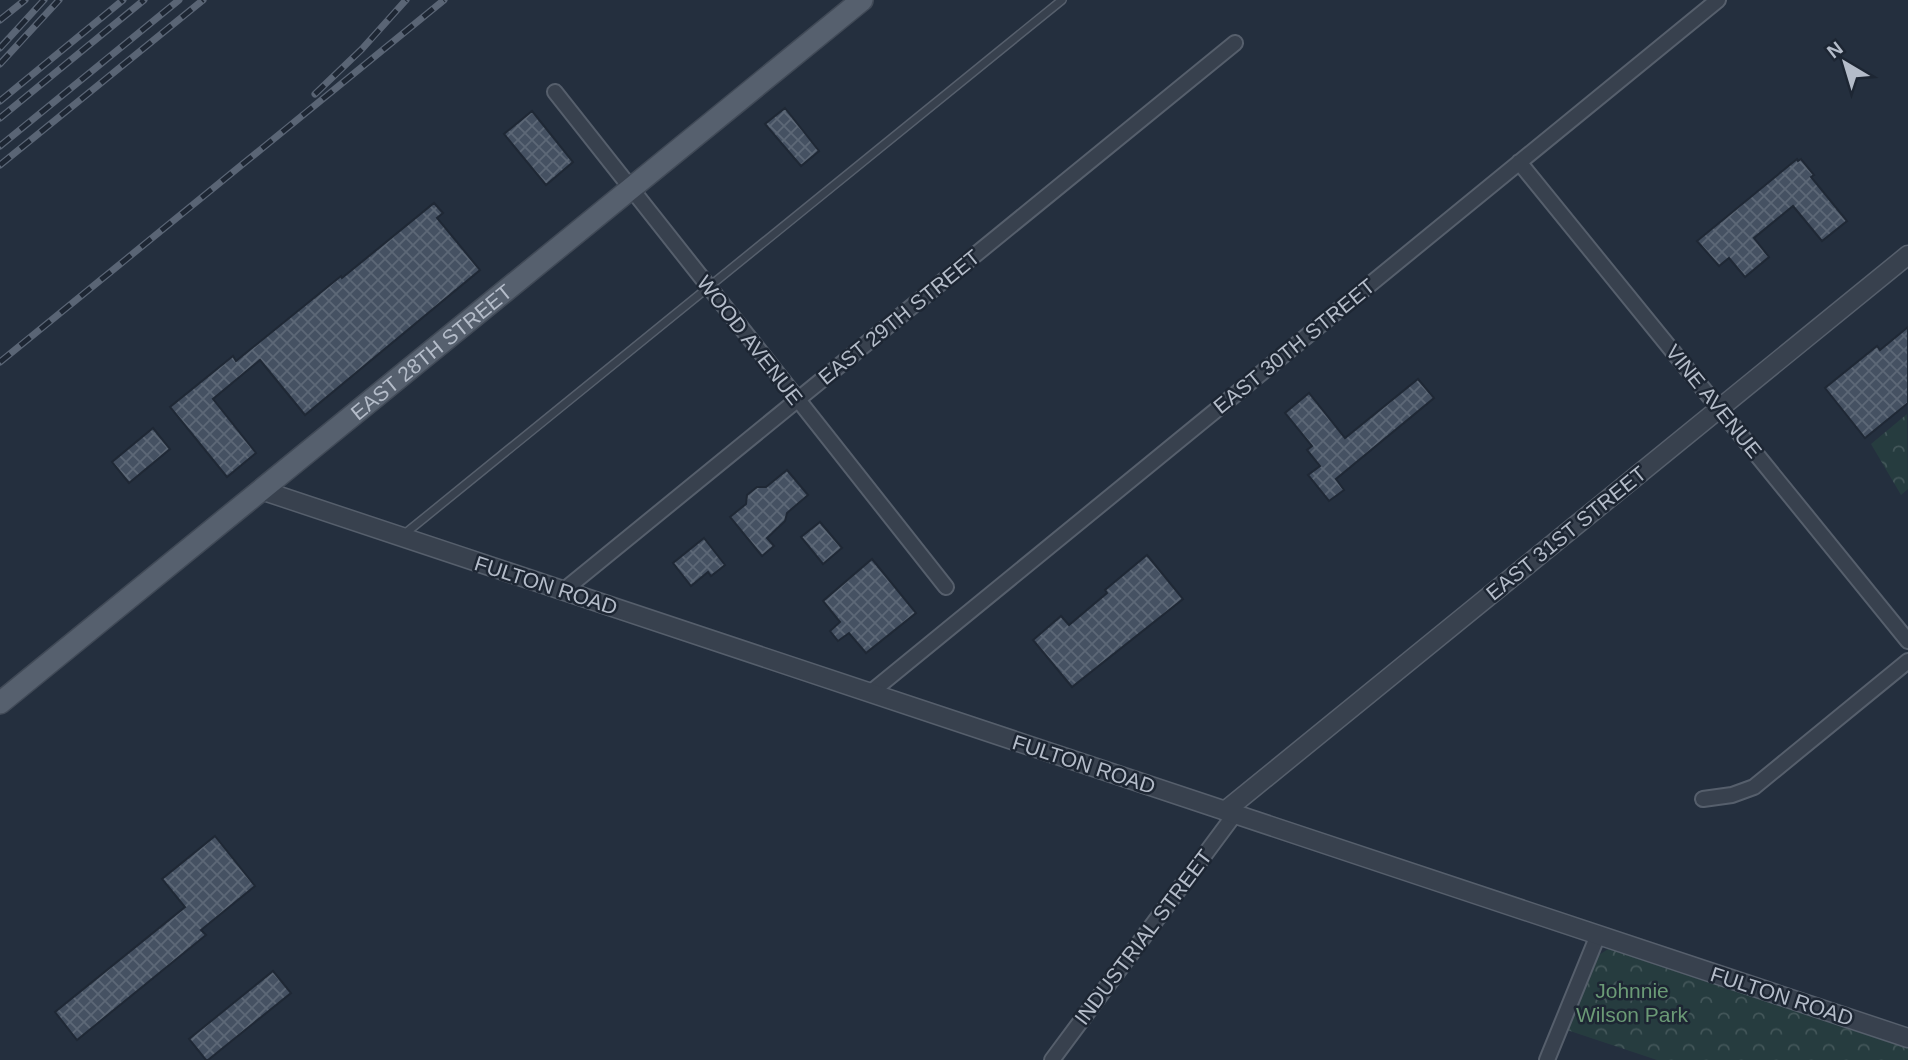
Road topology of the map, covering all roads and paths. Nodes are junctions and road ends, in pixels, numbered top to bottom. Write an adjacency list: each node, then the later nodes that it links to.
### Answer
1 (862, 0): 7 (main road, EAST 28TH STREET)
2 (1062, 0): 9 (lane)
3 (1718, 0): 6 (street, EAST 30TH STREET)
4 (1236, 43): 10 (street, EAST 29TH STREET)
5 (555, 92): 7 (street, WOOD AVENUE)
6 (1519, 162): 11 (street, VINE AVENUE); 18 (street, EAST 30TH STREET)
7 (631, 188): 9 (street, WOOD AVENUE); 12 (main road, EAST 28TH STREET)
8 (1908, 255): 11 (street, EAST 31ST STREET)
9 (709, 288): 10 (street, WOOD AVENUE); 13 (lane)
10 (797, 400): 14 (street, WOOD AVENUE); 15 (street, EAST 29TH STREET)
11 (1719, 408): 16 (street, VINE AVENUE); 21 (street, EAST 31ST STREET)
12 (261, 490): 13 (street, FULTON ROAD); 19 (main road, EAST 28TH STREET)
13 (401, 537): 15 (street, FULTON ROAD)
14 (946, 587)
15 (563, 591): 18 (street, FULTON ROAD)
16 (1908, 640)
17 (1908, 661): 20 (street)
18 (870, 693): 21 (street, FULTON ROAD)
19 (0, 703)
20 (1703, 799)
21 (1230, 812): 22 (street, FULTON ROAD); 24 (street, INDUSTRIAL STREET)
22 (1598, 935): 23 (street, FULTON ROAD); 25 (street)
23 (1908, 1038)
24 (1052, 1060)
25 (1547, 1060)

